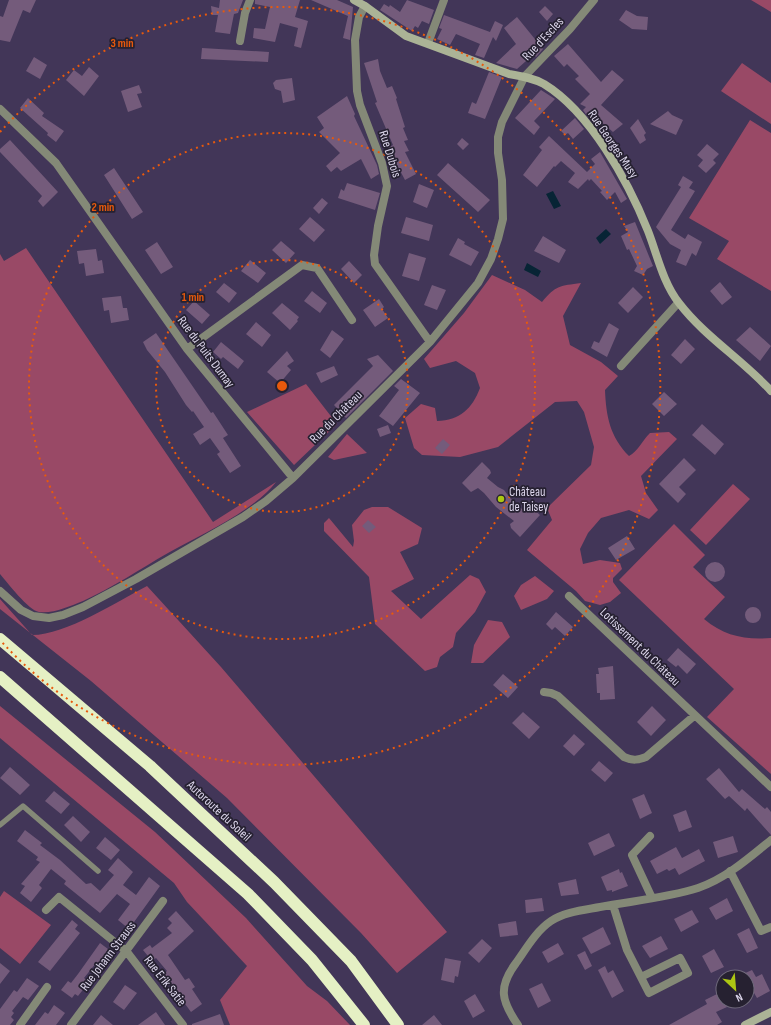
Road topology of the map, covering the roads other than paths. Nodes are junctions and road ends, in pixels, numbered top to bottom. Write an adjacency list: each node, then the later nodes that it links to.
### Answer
1 (250, 0): 6 (street)
2 (354, 0): 5 (street, Rue Georges Musy)
3 (444, 0): 7 (street)
4 (594, 0): 8 (street, Rue d'Escles)
5 (365, 6): 7 (street, Rue Georges Musy); 12 (street, Rue Dubois)
6 (240, 42)
7 (428, 43): 8 (street, Rue Georges Musy)
8 (525, 76): 10 (street, Rue Georges Musy); 12 (street, Rue du Château)
9 (0, 109): 13 (street, Rue du Puits Dumay)
10 (678, 303): 14 (street); 15 (street, Rue Georges Musy)
11 (352, 320): 13 (street)
12 (430, 342): 16 (street, Rue du Château)
13 (187, 349): 16 (street, Rue du Puits Dumay)
14 (621, 366)
15 (771, 391)
16 (293, 478): 17 (street, Rue du Château)
17 (0, 592)
18 (568, 596): 22 (street, Lotissement du Château)
19 (0, 639): 42 (highway, Autoroute du Soleil)
20 (0, 677): 41 (highway)
21 (544, 692): 22 (street)
22 (694, 716): 23 (street, Lotissement du Château)
23 (771, 787)
24 (0, 825): 27 (lane)
25 (650, 836): 29 (street)
26 (771, 840): 28 (street)
27 (98, 871)
28 (730, 871): 29 (street); 33 (street)
29 (652, 898): 31 (street)
30 (163, 901): 34 (street, Rue Johann Strauss)
31 (613, 905): 35 (street); 43 (street)
32 (46, 910): 34 (street, Rue Erik Satie)
33 (771, 927)
34 (127, 952): 39 (street, Rue Johann Strauss); 40 (street, Rue Erik Satie)
35 (641, 977): 35 (street)
36 (47, 987): 38 (street)
37 (769, 1012): 44 (street)
38 (20, 1025)
39 (71, 1025)
40 (183, 1025)
41 (364, 1025)
42 (398, 1025)
43 (518, 1025)
44 (747, 1025)

